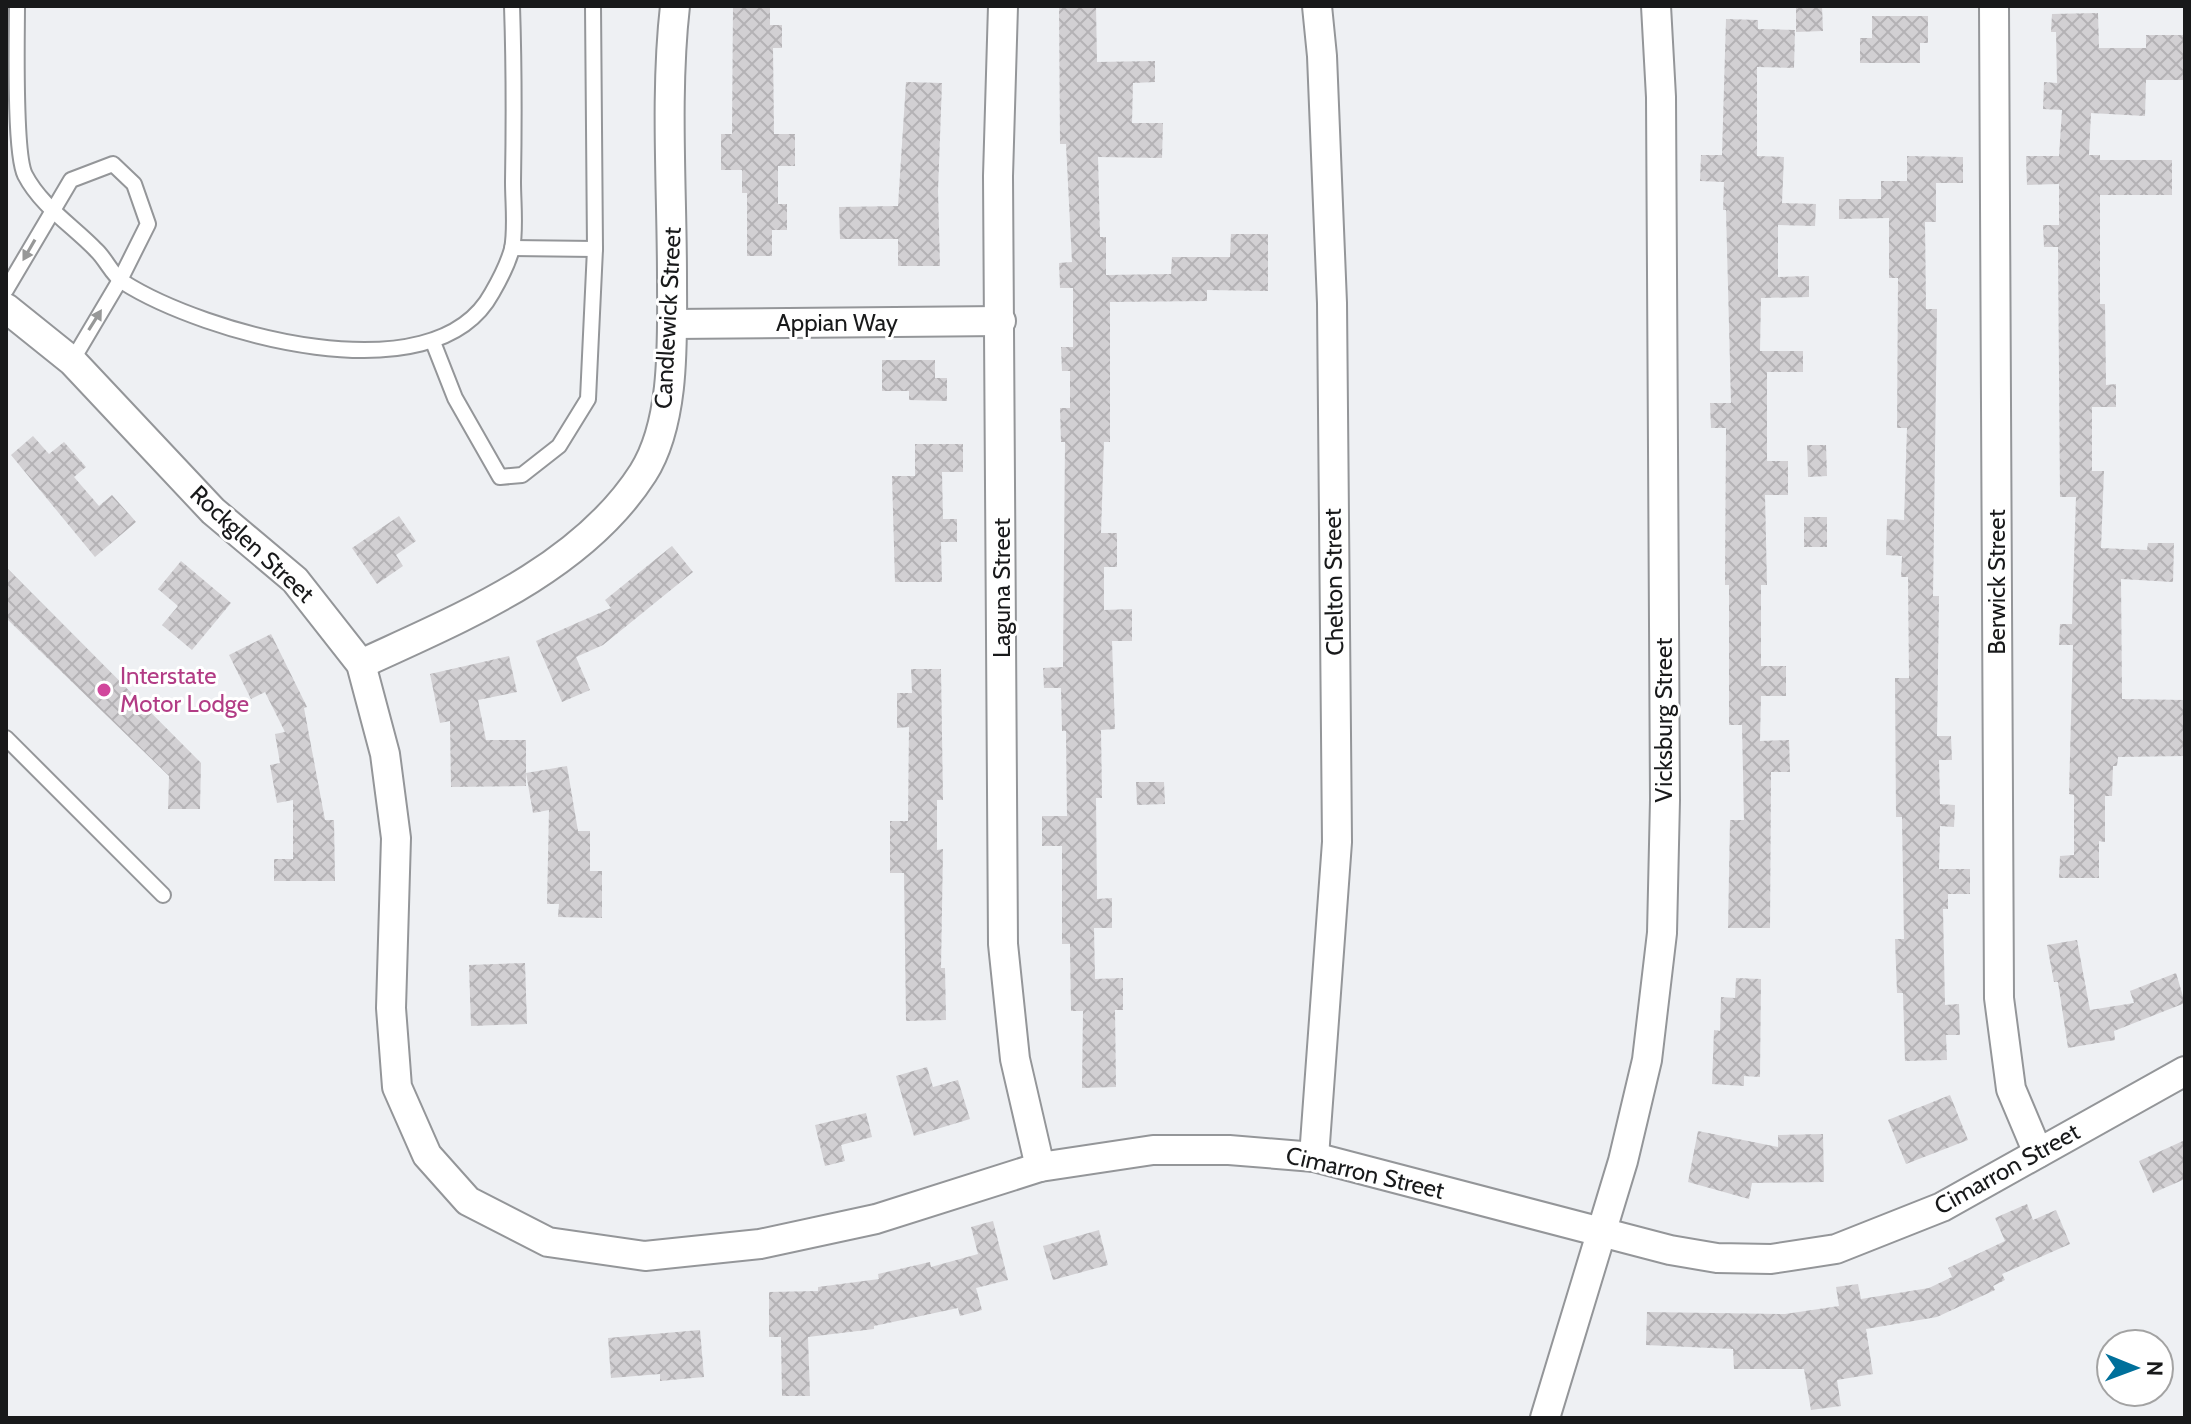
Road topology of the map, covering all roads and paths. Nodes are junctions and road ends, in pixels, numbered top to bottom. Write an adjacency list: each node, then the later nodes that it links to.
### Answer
1 (17, 6): 9 (lane)
2 (512, 6): 10 (lane)
3 (593, 6): 11 (lane)
4 (675, 6): 16 (street, Candlewick Street)
5 (1003, 6): 15 (street, Laguna Street)
6 (1317, 6): 25 (street, Chelton Street)
7 (1656, 6): 27 (street, Vicksburg Street)
8 (1994, 6): 24 (street, Berwick Street)
9 (53, 210): 12 (lane); 12 (lane); 13 (lane, one-way to 13)
10 (512, 248): 11 (lane); 17 (lane)
11 (595, 249): 17 (lane)
12 (120, 280): 17 (lane); 18 (lane, one-way to 12)
13 (6, 290)
14 (6, 308): 18 (street, Rockglen Street)
15 (1001, 321): 16 (street, Appian Way); 26 (street, Laguna Street)
16 (672, 324): 19 (street, Candlewick Street)
17 (433, 342)
18 (72, 361): 19 (street, Rockglen Street)
19 (361, 664): 23 (street, Rockglen Street)
20 (6, 738): 21 (lane)
21 (163, 895)
22 (2185, 1071): 24 (street, Cimarron Street)
23 (413, 1124): 26 (street, Cimarron Street)
24 (2038, 1153): 27 (street, Cimarron Street)
25 (1314, 1157): 26 (street, Cimarron Street); 27 (street, Cimarron Street)
26 (1040, 1167)
27 (1601, 1232): 28 (street, Vicksburg Street)
28 (1545, 1418)

